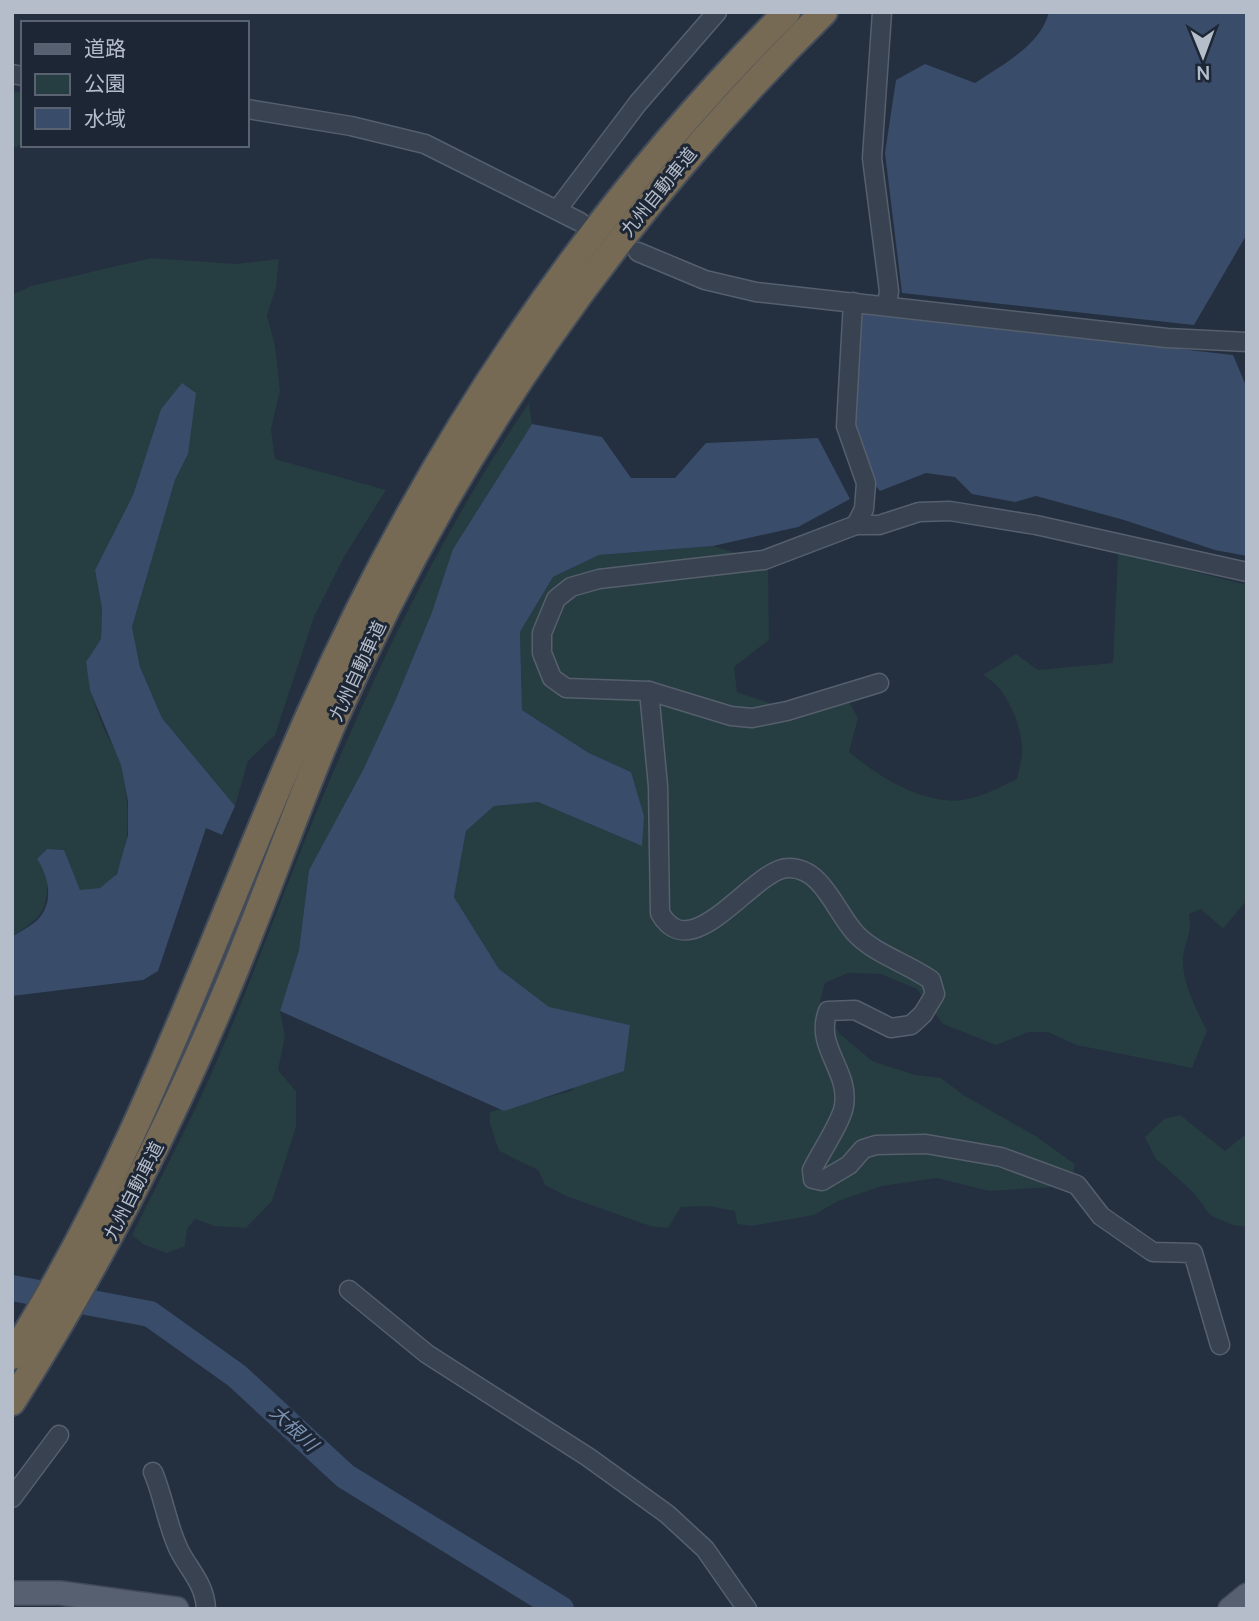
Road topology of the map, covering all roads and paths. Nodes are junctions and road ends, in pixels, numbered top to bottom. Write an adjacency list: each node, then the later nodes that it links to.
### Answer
1 (717, 12): 6 (street)
2 (787, 12): 17 (highway, 九州自動車道)
3 (824, 12): 19 (highway, 九州自動車道)
4 (882, 12): 10 (street)
5 (248, 109): 6 (street)
6 (556, 210): 7 (street)
7 (580, 222)
8 (638, 252): 9 (street)
9 (853, 302): 10 (street); 12 (street)
10 (887, 306): 11 (street)
11 (1247, 342)
12 (856, 525): 13 (street); 15 (street)
13 (1247, 572)
14 (878, 683): 15 (street)
15 (649, 691): 18 (street)
16 (349, 1290): 27 (street)
17 (19, 1345)
18 (1220, 1345)
19 (12, 1402)
20 (59, 1435): 22 (street)
21 (153, 1472): 26 (street)
22 (12, 1498)
23 (12, 1593): 25 (main road)
24 (1247, 1595): 28 (main road)
25 (177, 1609)
26 (206, 1609)
27 (747, 1609)
28 (1230, 1609)

